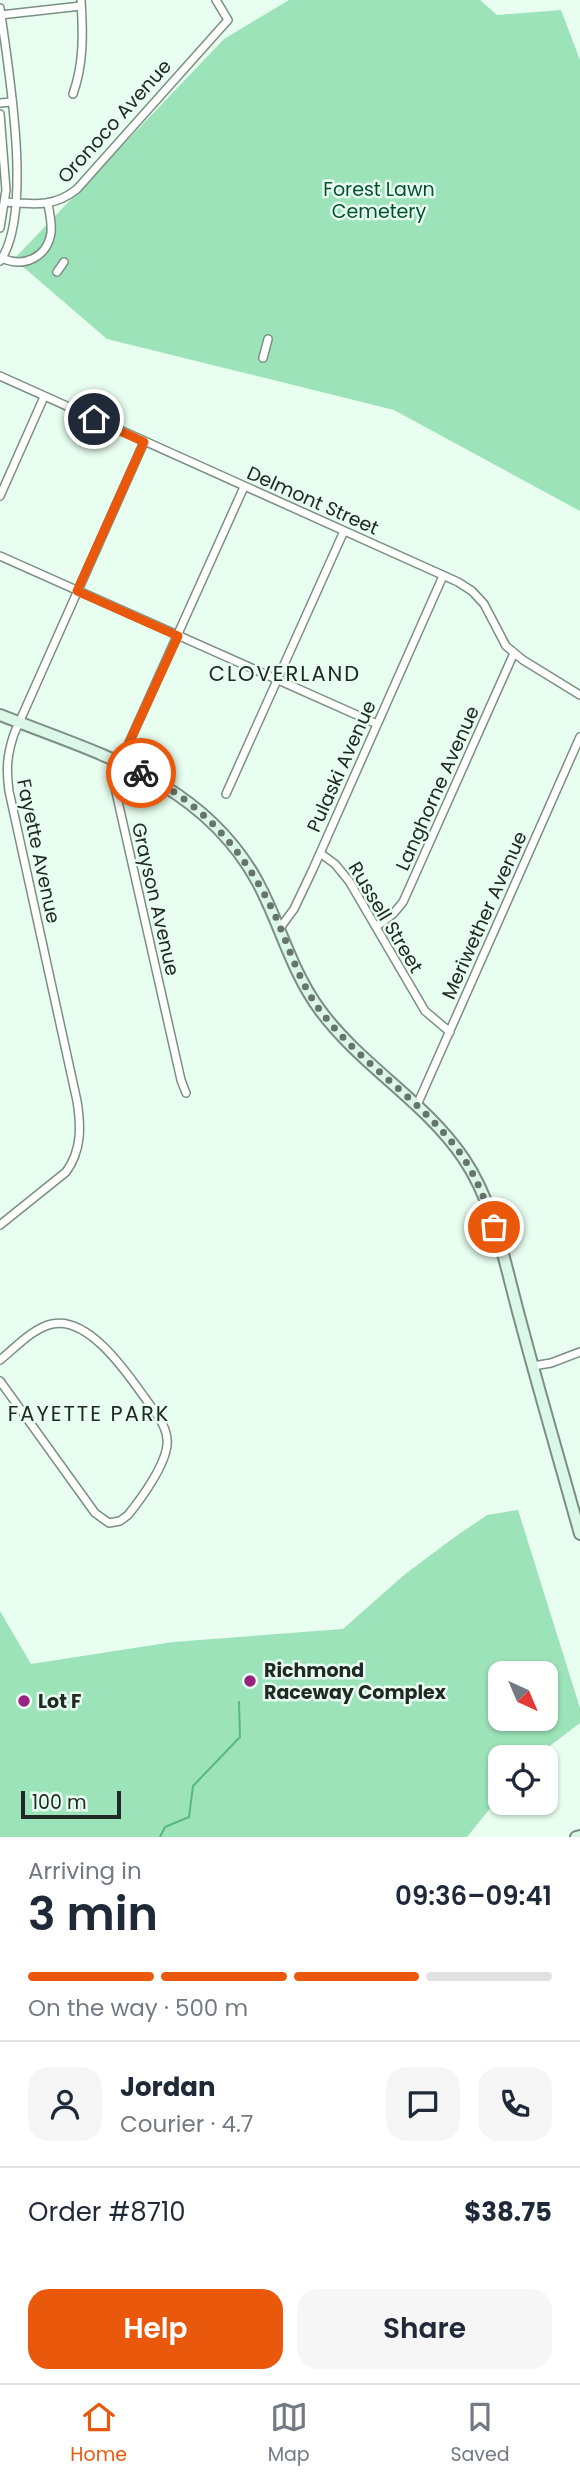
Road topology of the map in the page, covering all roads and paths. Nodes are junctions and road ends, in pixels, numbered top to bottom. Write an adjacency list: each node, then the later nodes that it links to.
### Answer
1 (216, 0): 11 (street, Oronoco Avenue)
2 (81, 3): 4 (street); 5 (street)
3 (0, 8): 4 (street)
4 (0, 15): 6 (street)
5 (73, 94)
6 (11, 102): 7 (street); 10 (street)
7 (0, 103)
8 (0, 114): 9 (street)
9 (5, 202): 10 (street, Oronoco Avenue); 12 (street)
10 (16, 203): 11 (street, Oronoco Avenue); 13 (street)
11 (48, 204): 13 (street)
12 (0, 228)
13 (1, 259)
14 (64, 262): 15 (street)
15 (57, 272)
16 (268, 339): 17 (street)
17 (263, 358)
18 (0, 376): 19 (street, Delmont Street)
19 (44, 397): 20 (street, Delmont Street); 22 (street)
20 (144, 442): 21 (street, Delmont Street); 26 (street, Fayette Avenue)
21 (244, 487): 23 (street, Delmont Street); 27 (street, Grayson Avenue)
22 (0, 496)
23 (344, 531): 25 (street, Delmont Street); 29 (street)
24 (0, 556): 26 (street)
25 (443, 576): 28 (street, Delmont Street); 33 (street, Pulaski Avenue)
26 (77, 591): 27 (street); 32 (street, Fayette Avenue)
27 (178, 636): 29 (street); 35 (street, Grayson Avenue)
28 (514, 653): 30 (street, Delmont Street); 38 (street, Langhorne Avenue)
29 (277, 681): 33 (street); 36 (street)
30 (580, 695)
31 (0, 715): 32 (main road)
32 (19, 722): 35 (main road); 43 (street, Fayette Avenue)
33 (377, 724): 37 (street, Pulaski Avenue)
34 (580, 737): 40 (street, Meriwether Avenue)
35 (117, 762): 39 (main road); 41 (street, Grayson Avenue)
36 (226, 794)
37 (320, 853): 38 (street, Russell Street); 39 (street, Pulaski Avenue)
38 (376, 927): 40 (street, Russell Street)
39 (280, 928): 42 (main road)
40 (450, 1032): 42 (street, Meriwether Avenue)
41 (186, 1093)
42 (417, 1105): 46 (main road)
43 (0, 1225)
44 (580, 1352): 46 (street)
45 (0, 1360): 47 (street)
46 (533, 1366): 48 (main road)
47 (0, 1381)
48 (580, 1534)

